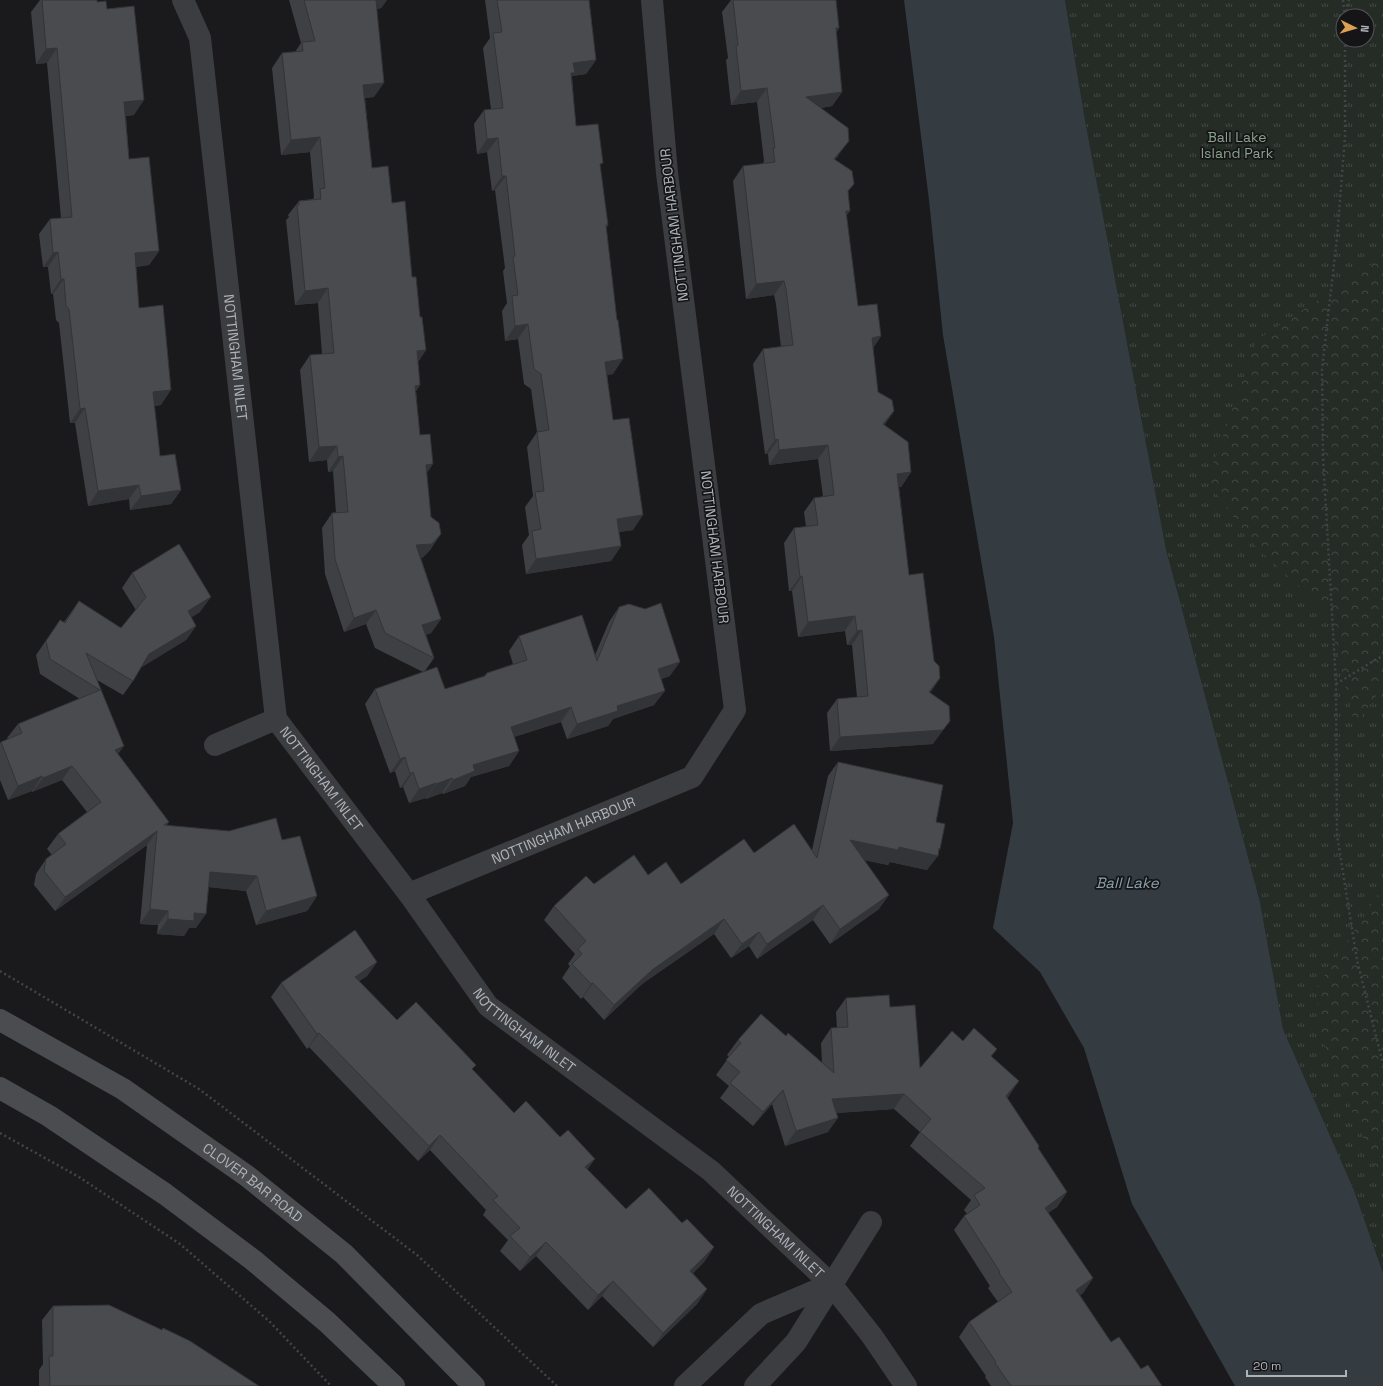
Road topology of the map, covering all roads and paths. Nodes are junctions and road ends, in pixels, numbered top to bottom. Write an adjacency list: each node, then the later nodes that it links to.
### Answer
1 (184, 0): 6 (street, NOTTINGHAM INLET)
2 (652, 0): 8 (street, NOTTINGHAM HARBOUR)
3 (1345, 48): 5 (path)
4 (1383, 656): 5 (path)
5 (1336, 684): 11 (path)
6 (276, 719): 7 (street, NOTTINGHAM INLET); 8 (street, NOTTINGHAM INLET)
7 (215, 745)
8 (409, 894): 15 (street, NOTTINGHAM INLET)
9 (0, 971): 19 (path)
10 (0, 1020): 18 (main road, CLOVER BAR ROAD)
11 (1383, 1064)
12 (0, 1088): 17 (main road)
13 (0, 1133): 16 (path)
14 (871, 1222): 15 (street, NOTTINGHAM INLET)
15 (831, 1284): 20 (street, NOTTINGHAM INLET); 21 (street, NOTTINGHAM INLET); 22 (street)
16 (330, 1386)
17 (394, 1386)
18 (474, 1386)
19 (557, 1386)
20 (685, 1386)
21 (755, 1386)
22 (906, 1386)

